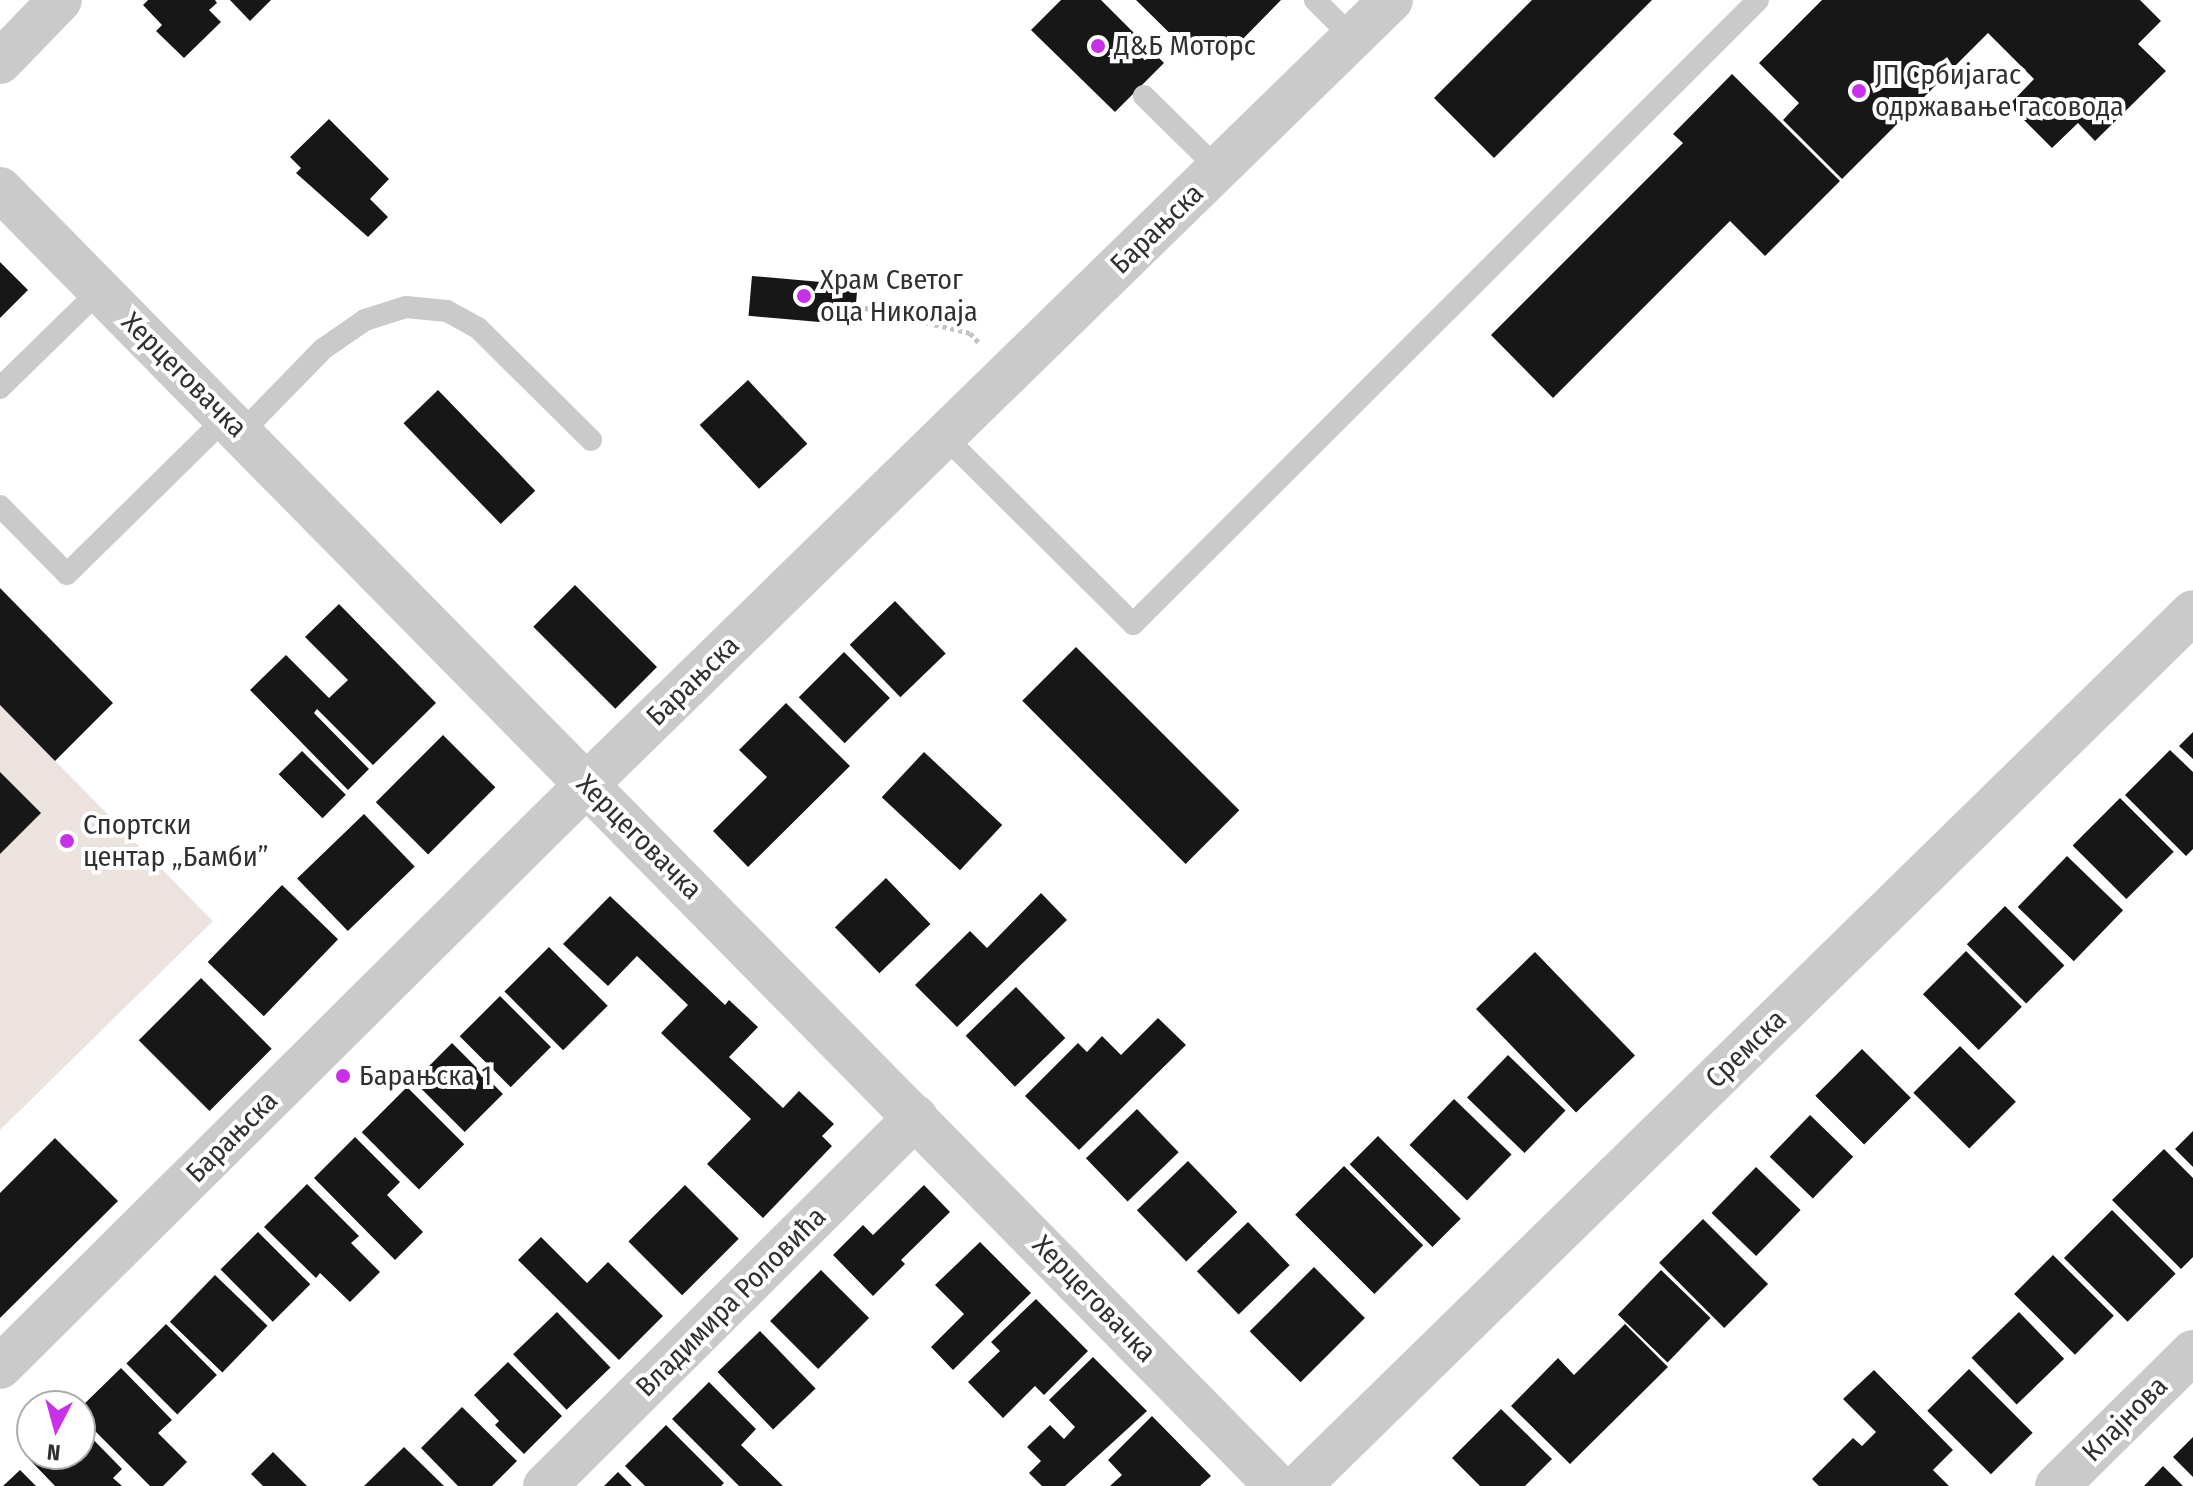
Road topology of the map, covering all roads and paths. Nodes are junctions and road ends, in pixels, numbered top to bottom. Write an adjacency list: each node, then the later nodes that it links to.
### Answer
1 (60, 0): 6 (street)
2 (1315, 0): 5 (lane)
3 (1391, 0): 5 (street, Барањска)
4 (1758, 0): 15 (lane)
5 (1353, 38): 8 (street, Барањска)
6 (0, 62)
7 (1144, 96): 8 (lane)
8 (1218, 169): 12 (street, Барањска)
9 (0, 189): 10 (street, Херцеговачка)
10 (100, 290): 13 (lane); 14 (street, Херцеговачка)
11 (857, 306): 12 (path)
12 (1009, 375): 15 (street, Барањска)
13 (0, 388)
14 (234, 425): 16 (lane); 17 (lane); 19 (street, Херцеговачка)
15 (945, 437): 19 (street, Барањска)
16 (591, 440)
17 (0, 506)
18 (2193, 612): 25 (street, Сремска)
19 (587, 784): 20 (street, Херцеговачка); 22 (street, Барањска)
20 (916, 1117): 23 (street, Владимира Роловића); 24 (street, Херцеговачка)
21 (2193, 1352): 26 (street, Клајнова)
22 (0, 1367)
23 (545, 1486)
24 (1277, 1486)
25 (1299, 1486)
26 (2057, 1486)

